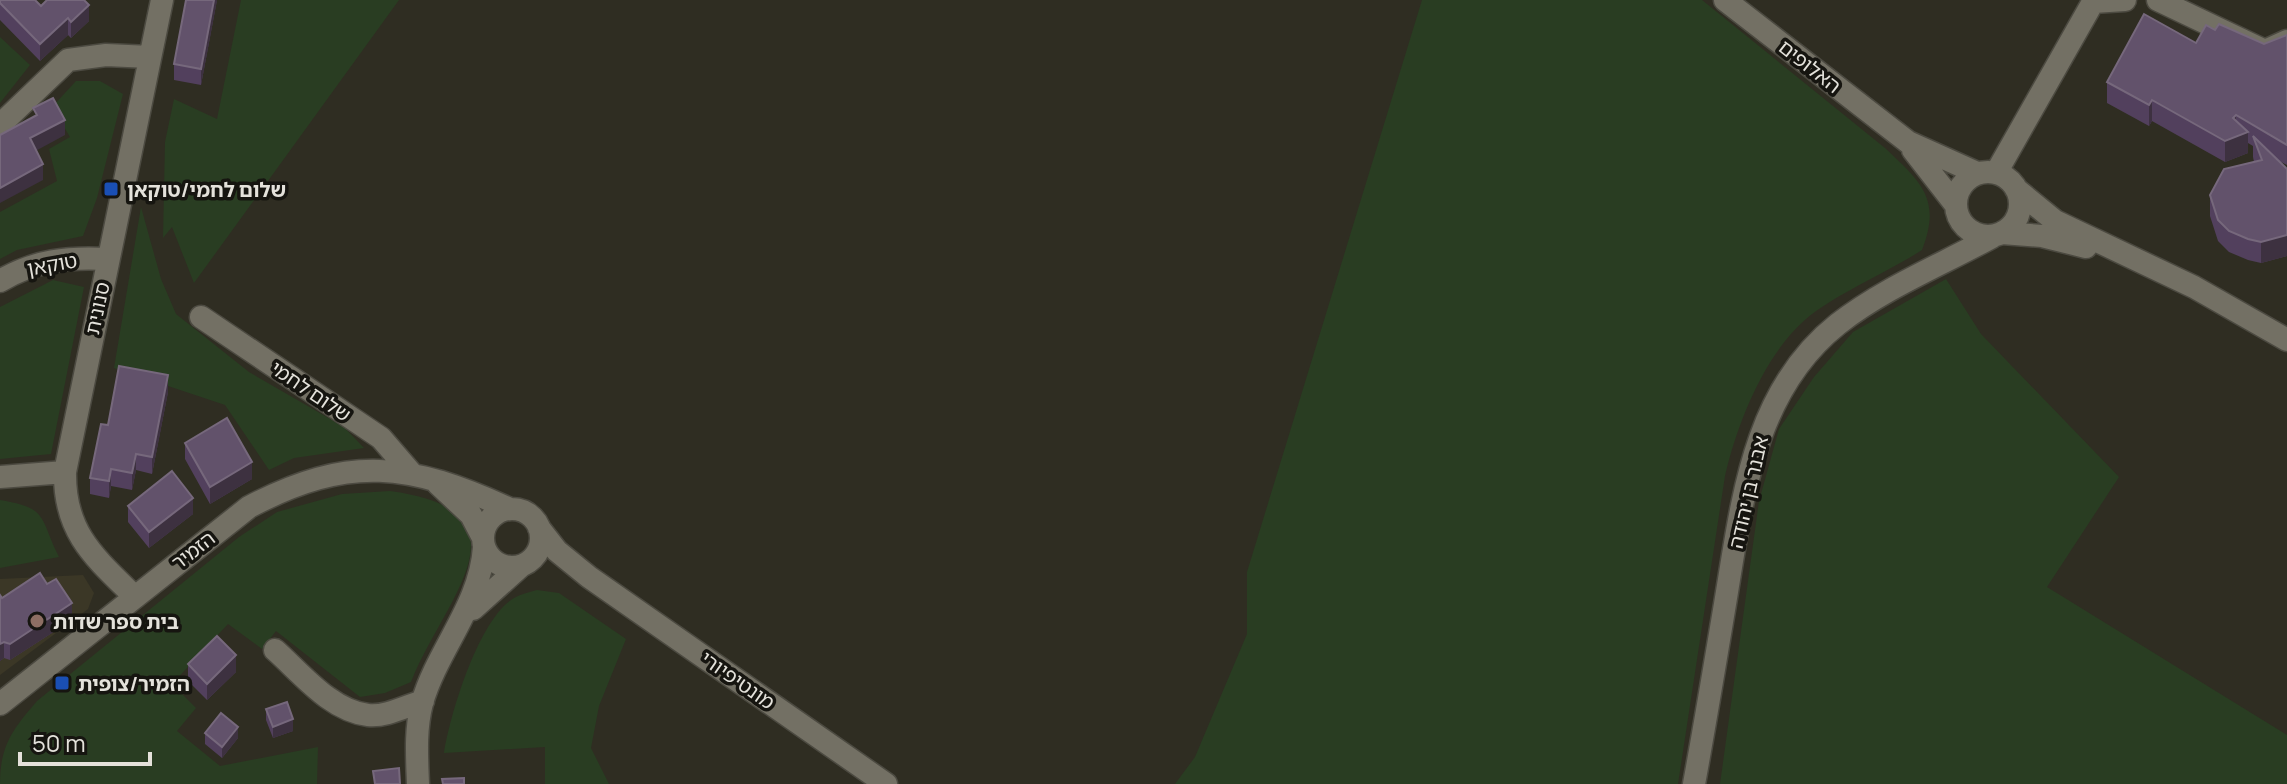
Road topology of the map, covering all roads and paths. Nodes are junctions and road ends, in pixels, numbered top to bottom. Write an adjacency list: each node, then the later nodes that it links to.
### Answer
1 (162, 0): 6 (street, סנונית)
2 (1725, 0): 8 (street, האלופים)
3 (2125, 0): 9 (street)
4 (2158, 0): 5 (street)
5 (2287, 41)
6 (150, 57): 7 (street); 13 (street, סנונית)
7 (0, 125)
8 (1896, 132): 9 (street, האלופים); 11 (street, האלופים)
9 (1987, 173): 10 (street); 11 (street)
10 (2016, 189): 12 (street); 14 (street)
11 (1956, 209): 12 (street); 15 (street, אבנר בן יהודה)
12 (1997, 235): 14 (street); 15 (street, אבנר בן יהודה)
13 (107, 259): 16 (street, טוקאן); 21 (street, סנונית)
14 (2141, 262): 18 (street)
15 (1925, 273): 36 (street, אבנר בן יהודה)
16 (0, 281)
17 (201, 317): 22 (street, שלום לחמי)
18 (2261, 324): 19 (street); 20 (street)
19 (2287, 330)
20 (2287, 340)
21 (65, 472): 23 (street); 29 (street, סנונית)
22 (415, 474): 24 (street, הזמיר); 26 (street, הזמיר); 29 (street, הזמיר)
23 (0, 477)
24 (510, 509): 25 (street); 26 (street)
25 (539, 528): 27 (street); 28 (street, מונטיפיורי)
26 (483, 542): 27 (street); 30 (street)
27 (525, 563): 28 (street, מונטיפיורי); 30 (street)
28 (589, 577): 35 (street, מונטיפיורי)
29 (134, 596): 33 (street, הזמיר)
30 (453, 635): 32 (street)
31 (275, 650): 32 (street)
32 (423, 701): 34 (street)
33 (0, 704)
34 (418, 784)
35 (886, 784)
36 (1694, 784)

